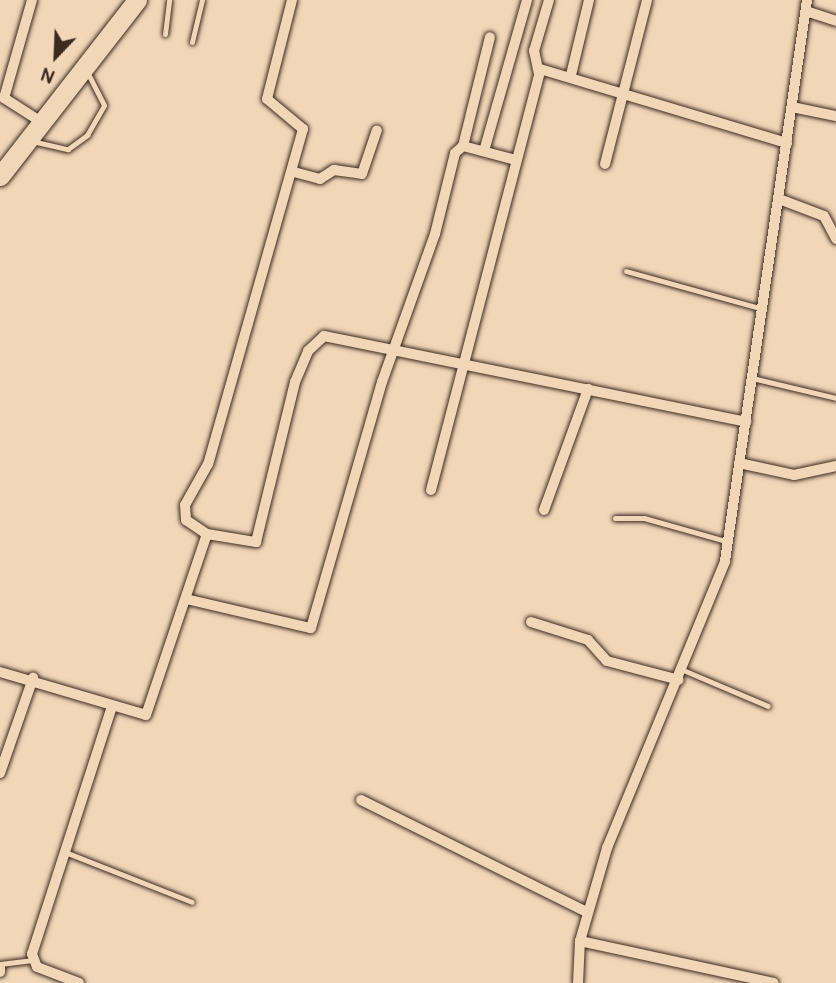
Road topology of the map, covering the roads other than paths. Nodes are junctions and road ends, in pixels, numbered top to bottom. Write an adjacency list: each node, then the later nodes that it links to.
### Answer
1 (32, 0): 21 (street)
2 (137, 0): 15 (highway)
3 (169, 0): 12 (lane)
4 (202, 0): 14 (lane)
5 (292, 0): 29 (street)
6 (527, 0): 26 (street)
7 (549, 0): 16 (street)
8 (589, 0): 17 (street)
9 (647, 0): 18 (street)
10 (807, 5): 11 (street); 19 (street)
11 (836, 21)
12 (164, 34)
13 (489, 37): 25 (street)
14 (192, 42)
15 (85, 68): 21 (highway); 23 (lane)
16 (540, 69): 17 (street); 27 (street)
17 (571, 75): 18 (street)
18 (624, 91): 24 (street); 28 (street)
19 (792, 107): 20 (street); 24 (street)
20 (836, 116)
21 (43, 123): 23 (highway)
22 (377, 130): 29 (street)
23 (29, 140): 30 (highway)
24 (787, 143): 31 (street)
25 (463, 146): 26 (street); 35 (street)
26 (484, 151): 27 (street)
27 (516, 160): 36 (street)
28 (605, 164)
29 (293, 172): 46 (street)
30 (0, 176)
31 (779, 198): 32 (street); 34 (street)
32 (836, 239)
33 (626, 271): 34 (lane)
34 (762, 309): 37 (street)
35 (396, 350): 36 (street); 46 (street); 48 (street)
36 (461, 364): 38 (street); 43 (street)
37 (752, 378): 39 (lane); 40 (street)
38 (588, 389): 40 (street); 44 (street)
39 (836, 398)
40 (746, 422): 41 (street)
41 (739, 463): 42 (street); 47 (street)
42 (836, 466)
43 (431, 490)
44 (544, 510)
45 (615, 518): 47 (lane)
46 (208, 534): 48 (street)
47 (729, 542): 51 (street)
48 (187, 599): 53 (street)
49 (531, 622): 51 (street)
50 (0, 672): 52 (street)
51 (681, 675): 54 (lane); 59 (street)
52 (33, 678): 53 (street); 55 (street)
53 (112, 706): 57 (street)
54 (768, 706)
55 (0, 773)
56 (361, 800): 59 (street)
57 (65, 852): 58 (lane); 61 (street)
58 (192, 902)
59 (587, 912): 60 (street)
60 (580, 941): 64 (street); 65 (street)
61 (31, 960): 62 (lane); 63 (street)
62 (0, 968)
63 (79, 983)
64 (578, 983)
65 (774, 983)

